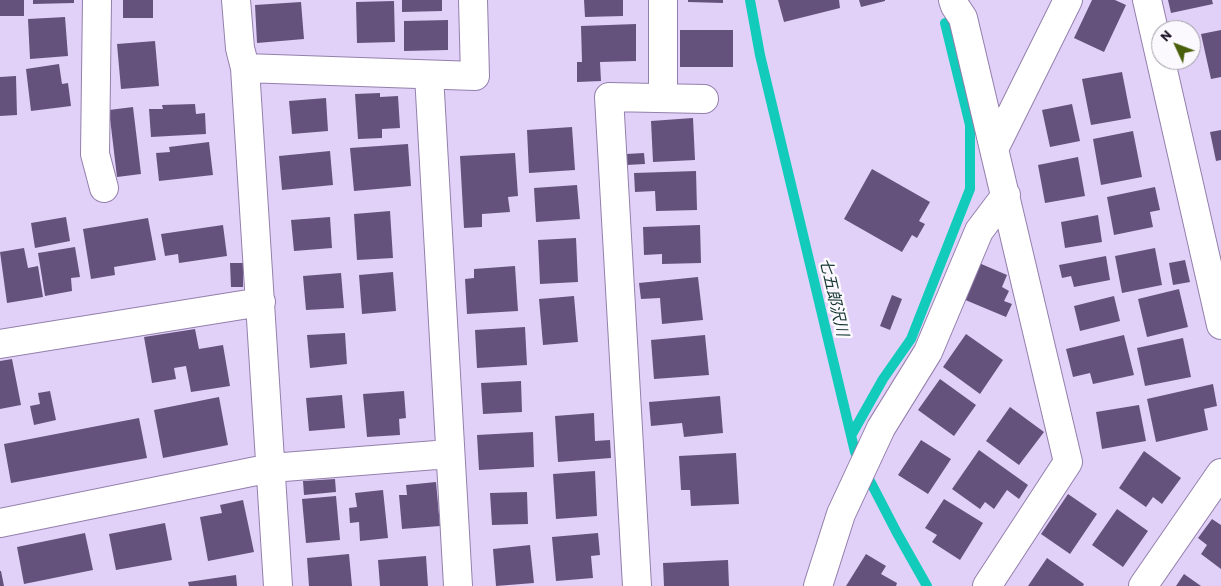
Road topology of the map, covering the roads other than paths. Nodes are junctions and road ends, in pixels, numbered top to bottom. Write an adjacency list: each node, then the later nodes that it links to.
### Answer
1 (97, 0): 13 (street)
2 (236, 0): 8 (street)
3 (473, 0): 9 (street)
4 (663, 0): 10 (street)
5 (953, 0): 12 (street)
6 (1068, 0): 12 (street)
7 (1147, 0): 16 (street)
8 (245, 68): 9 (street); 15 (street)
9 (429, 75): 18 (street)
10 (663, 98): 11 (street); 24 (street)
11 (704, 99)
12 (994, 147): 14 (street)
13 (104, 188)
14 (1006, 195): 25 (street); 26 (street)
15 (261, 302): 17 (street); 19 (street)
16 (1221, 326)
17 (0, 344)
18 (450, 454): 19 (street); 23 (street)
19 (271, 468): 21 (street); 22 (street)
20 (1221, 473): 27 (street)
21 (0, 523)
22 (278, 586)
23 (458, 586)
24 (638, 586)
25 (818, 586)
26 (987, 586)
27 (1143, 586)

